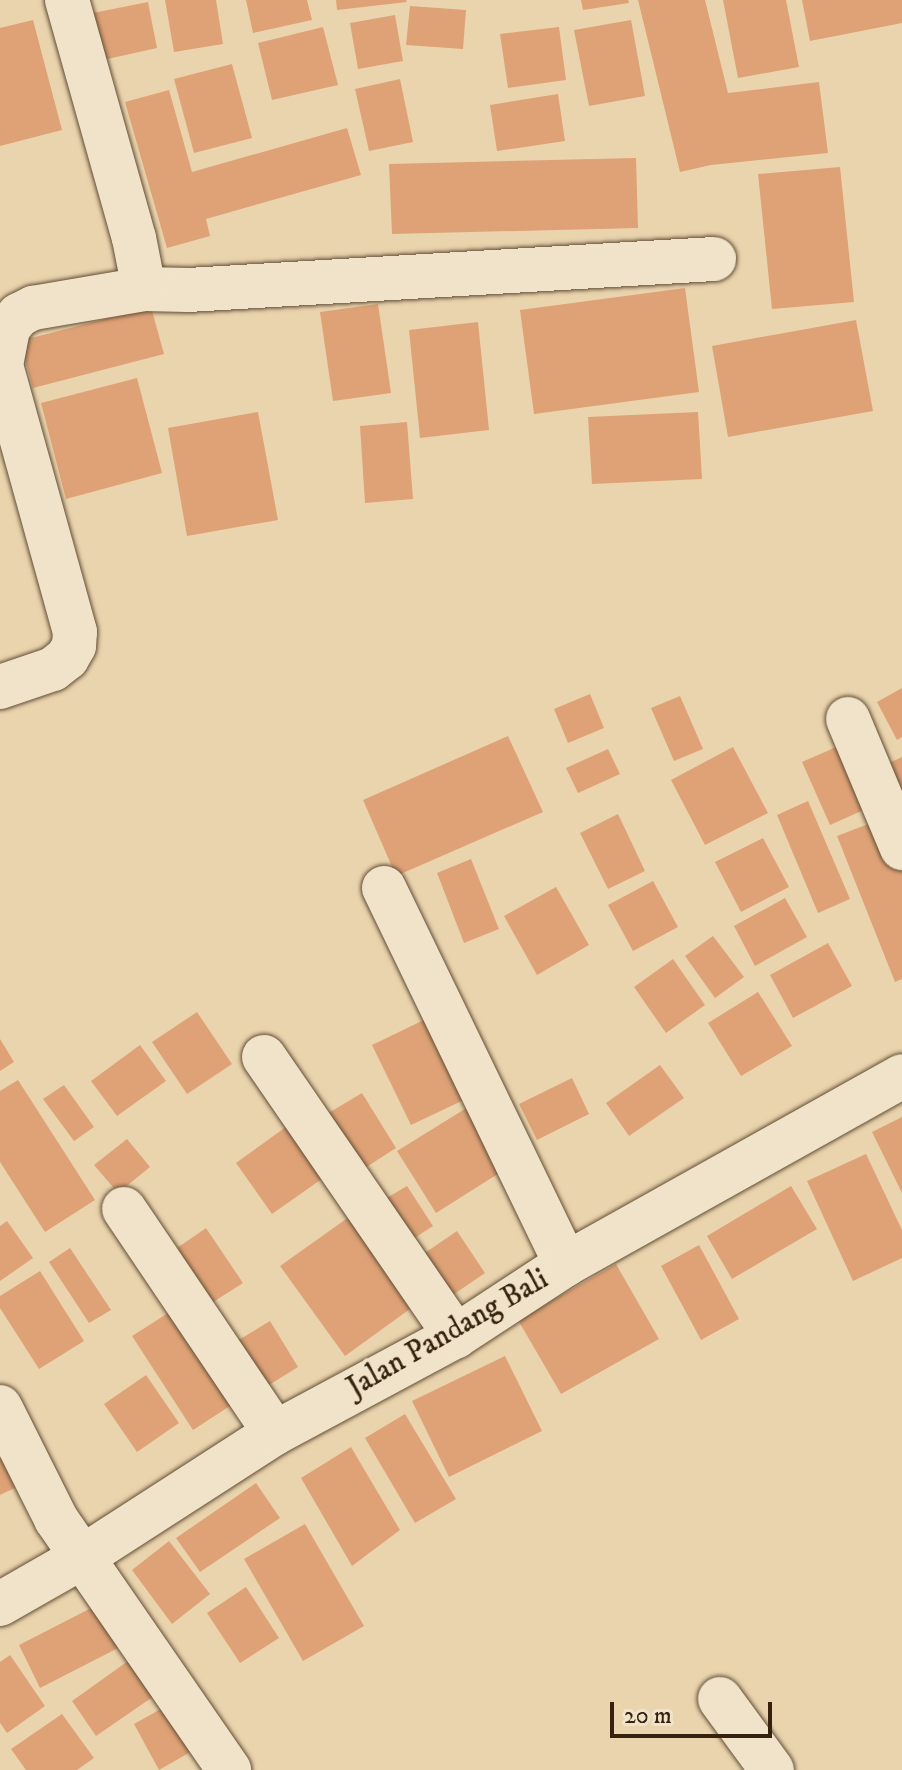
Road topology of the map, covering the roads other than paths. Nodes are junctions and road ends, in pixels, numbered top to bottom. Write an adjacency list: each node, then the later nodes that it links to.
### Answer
1 (67, 0): 3 (street)
2 (714, 259): 3 (street)
3 (144, 289): 4 (street)
4 (0, 687)
5 (848, 719): 6 (street)
6 (902, 848)
7 (384, 888): 11 (street)
8 (264, 1057): 12 (street)
9 (902, 1076): 11 (street, Jalan Pandang Bali)
10 (124, 1209): 14 (street)
11 (566, 1264): 12 (street, Jalan Pandang Bali)
12 (456, 1336): 14 (street, Jalan Pandang Bali)
13 (0, 1407): 15 (street)
14 (275, 1433): 15 (street, Jalan Pandang Bali)
15 (84, 1556): 16 (street, Jalan Pandang Bali); 18 (street)
16 (0, 1604)
17 (720, 1699): 19 (street)
18 (229, 1770)
19 (772, 1770)

